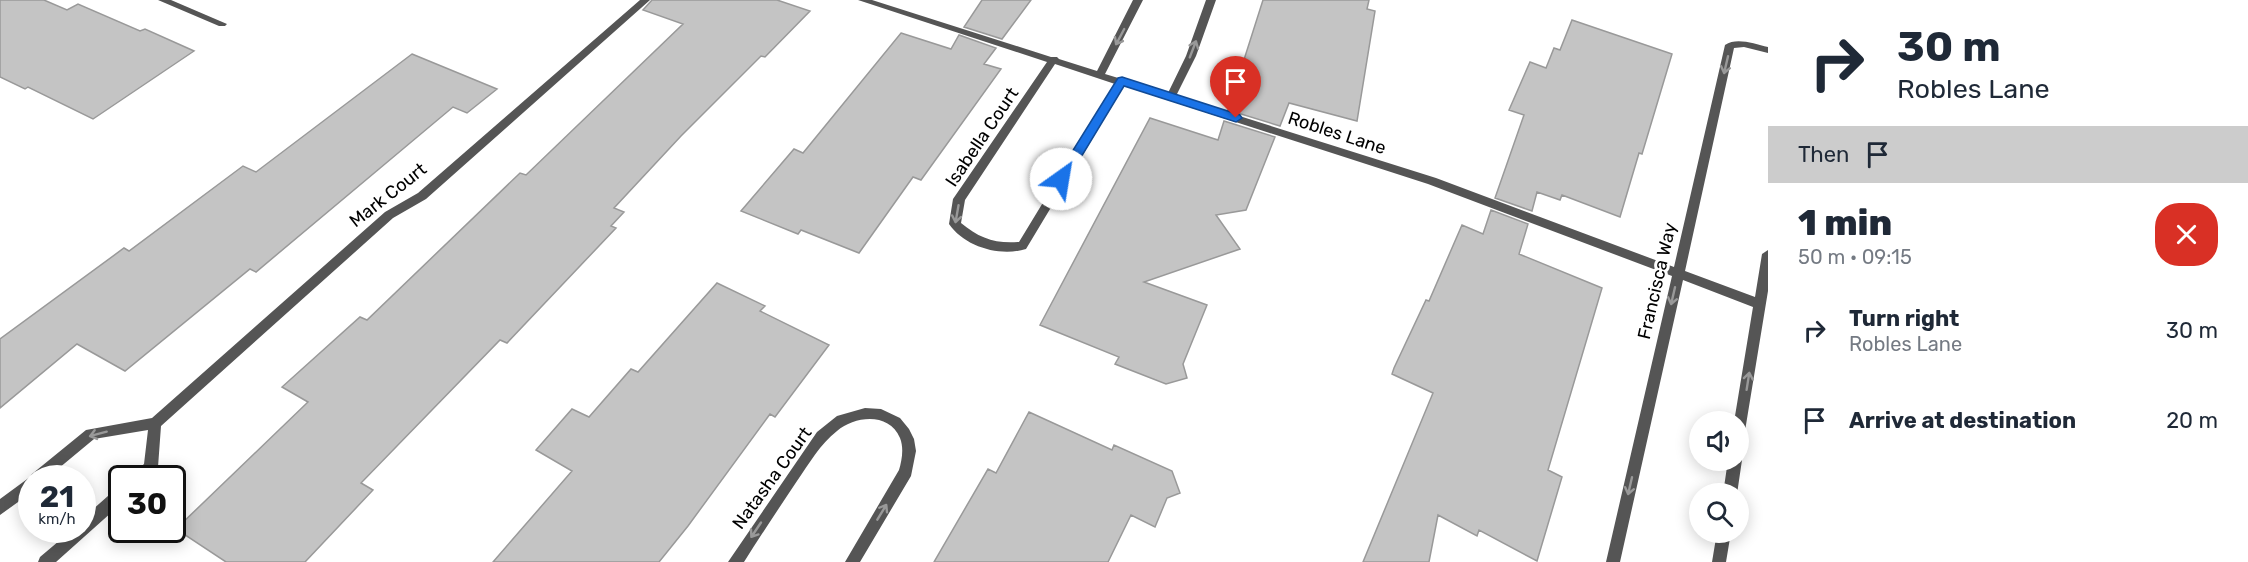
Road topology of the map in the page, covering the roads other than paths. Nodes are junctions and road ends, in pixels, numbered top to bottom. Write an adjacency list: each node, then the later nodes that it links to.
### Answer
1 (163, 0): 6 (street)
2 (645, 0): 16 (street, Mark Court)
3 (863, 0): 8 (street, Robles Lane)
4 (1138, 0): 9 (street, one-way to 9)
5 (1211, 0): 11 (street, one-way to 5)
6 (222, 24)
7 (1768, 50): 13 (street, Francisca Way, one-way to 13)
8 (1054, 59): 9 (street, Robles Lane); 10 (street, Isabella Court, one-way to 10)
9 (1100, 74): 10 (street, Robles Lane)
10 (1122, 81): 11 (street, Robles Lane)
11 (1171, 97): 13 (street, Robles Lane)
12 (1768, 254): 14 (street)
13 (1678, 273): 14 (street, Robles Lane); 28 (street, Francisca Way, one-way to 28)
14 (1760, 304): 15 (street, one-way to 14)
15 (1743, 411)
16 (156, 423): 17 (street, one-way to 17); 18 (street)
17 (53, 465)
18 (151, 465)
19 (18, 494): 21 (street)
20 (108, 506): 22 (street)
21 (0, 508)
22 (96, 516)
23 (66, 543): 25 (street)
24 (1722, 543): 29 (street)
25 (45, 562)
26 (735, 562): 27 (street, Natasha Court, one-way to 26)
27 (852, 562)
28 (1613, 562)
29 (1719, 562)

